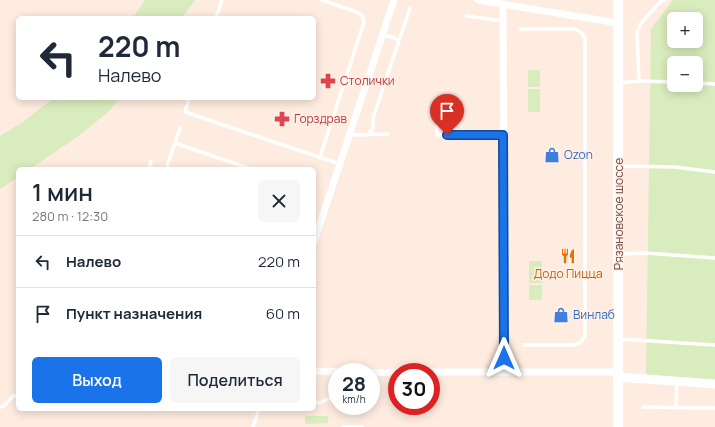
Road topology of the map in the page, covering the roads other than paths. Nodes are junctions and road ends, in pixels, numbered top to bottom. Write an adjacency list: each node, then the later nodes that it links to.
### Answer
1 (222, 0): 9 (lane)
2 (322, 0): 29 (lane)
3 (394, 0): 14 (street)
4 (478, 0): 7 (street)
5 (618, 0): 12 (main road, Рязановское шоссе)
6 (665, 0): 16 (lane)
7 (503, 4): 11 (street); 12 (street)
8 (410, 8): 15 (lane)
9 (217, 16)
10 (467, 16): 11 (lane)
11 (503, 22): 27 (street)
12 (618, 23): 18 (main road, Рязановское шоссе)
13 (520, 29): 41 (lane)
14 (383, 34): 15 (lane); 25 (street)
15 (399, 40): 26 (lane)
16 (640, 81): 17 (lane); 18 (lane)
17 (667, 82)
18 (618, 83): 32 (main road, Рязановское шоссе)
19 (703, 83): 20 (lane)
20 (715, 84)
21 (188, 100): 29 (lane)
22 (437, 120): 27 (lane)
23 (180, 128): 28 (lane)
24 (388, 134): 26 (lane)
25 (349, 135): 26 (lane); 31 (street)
26 (368, 135)
27 (503, 135): 45 (street)
28 (175, 144): 34 (lane); 35 (lane)
29 (320, 157): 31 (lane)
30 (151, 161): 33 (lane)
31 (340, 164): 37 (street)
32 (618, 166): 36 (lane); 38 (main road, Рязановское шоссе)
33 (150, 167)
34 (167, 167)
35 (245, 167)
36 (715, 172)
37 (316, 236)
38 (619, 254): 39 (lane); 40 (main road, Рязановское шоссе)
39 (715, 258)
40 (619, 339): 42 (lane); 47 (main road, Рязановское шоссе)
41 (524, 345)
42 (715, 345)
43 (316, 371): 44 (street)
44 (328, 371)
45 (505, 371): 46 (street); 47 (street)
46 (440, 372)
47 (618, 374): 48 (street); 61 (main road, Рязановское шоссе)
48 (677, 382): 49 (street); 55 (lane)
49 (715, 384)
50 (16, 396): 53 (lane)
51 (328, 399): 52 (lane)
52 (316, 402)
53 (0, 407)
54 (643, 408): 55 (lane)
55 (676, 408): 56 (lane)
56 (715, 408)
57 (257, 411): 58 (lane)
58 (253, 427)
59 (343, 427): 60 (lane)
60 (362, 427)
61 (618, 427)

